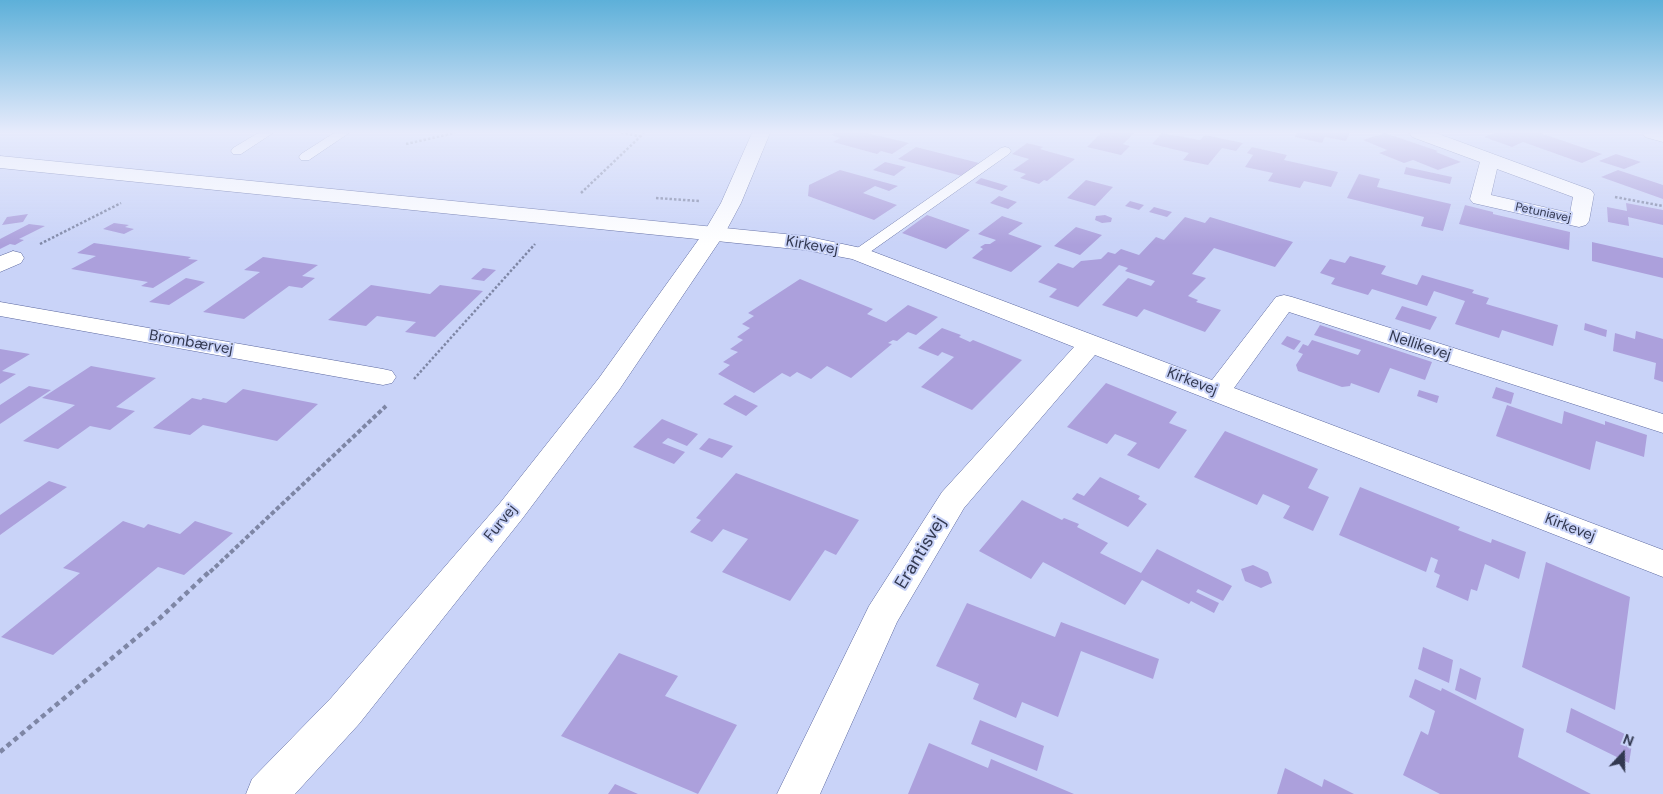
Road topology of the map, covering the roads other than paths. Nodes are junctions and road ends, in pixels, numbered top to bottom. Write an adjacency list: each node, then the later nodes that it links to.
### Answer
1 (85, 170): 6 (street)
2 (745, 170): 6 (street, Furvej)
3 (978, 170): 7 (lane)
4 (1487, 170): 5 (street, Petuniavej)
5 (1518, 170)
6 (714, 233): 7 (street, Kirkevej); 14 (street, Furvej)
7 (858, 254): 9 (street, Kirkevej)
8 (0, 309): 10 (street, Brombærvej)
9 (1091, 343): 11 (street, Kirkevej); 15 (street, Erantisvej)
10 (383, 377)
11 (1216, 392): 12 (street, Nellikevej); 13 (street, Kirkevej)
12 (1663, 424)
13 (1663, 564)
14 (267, 794)
15 (798, 794)

